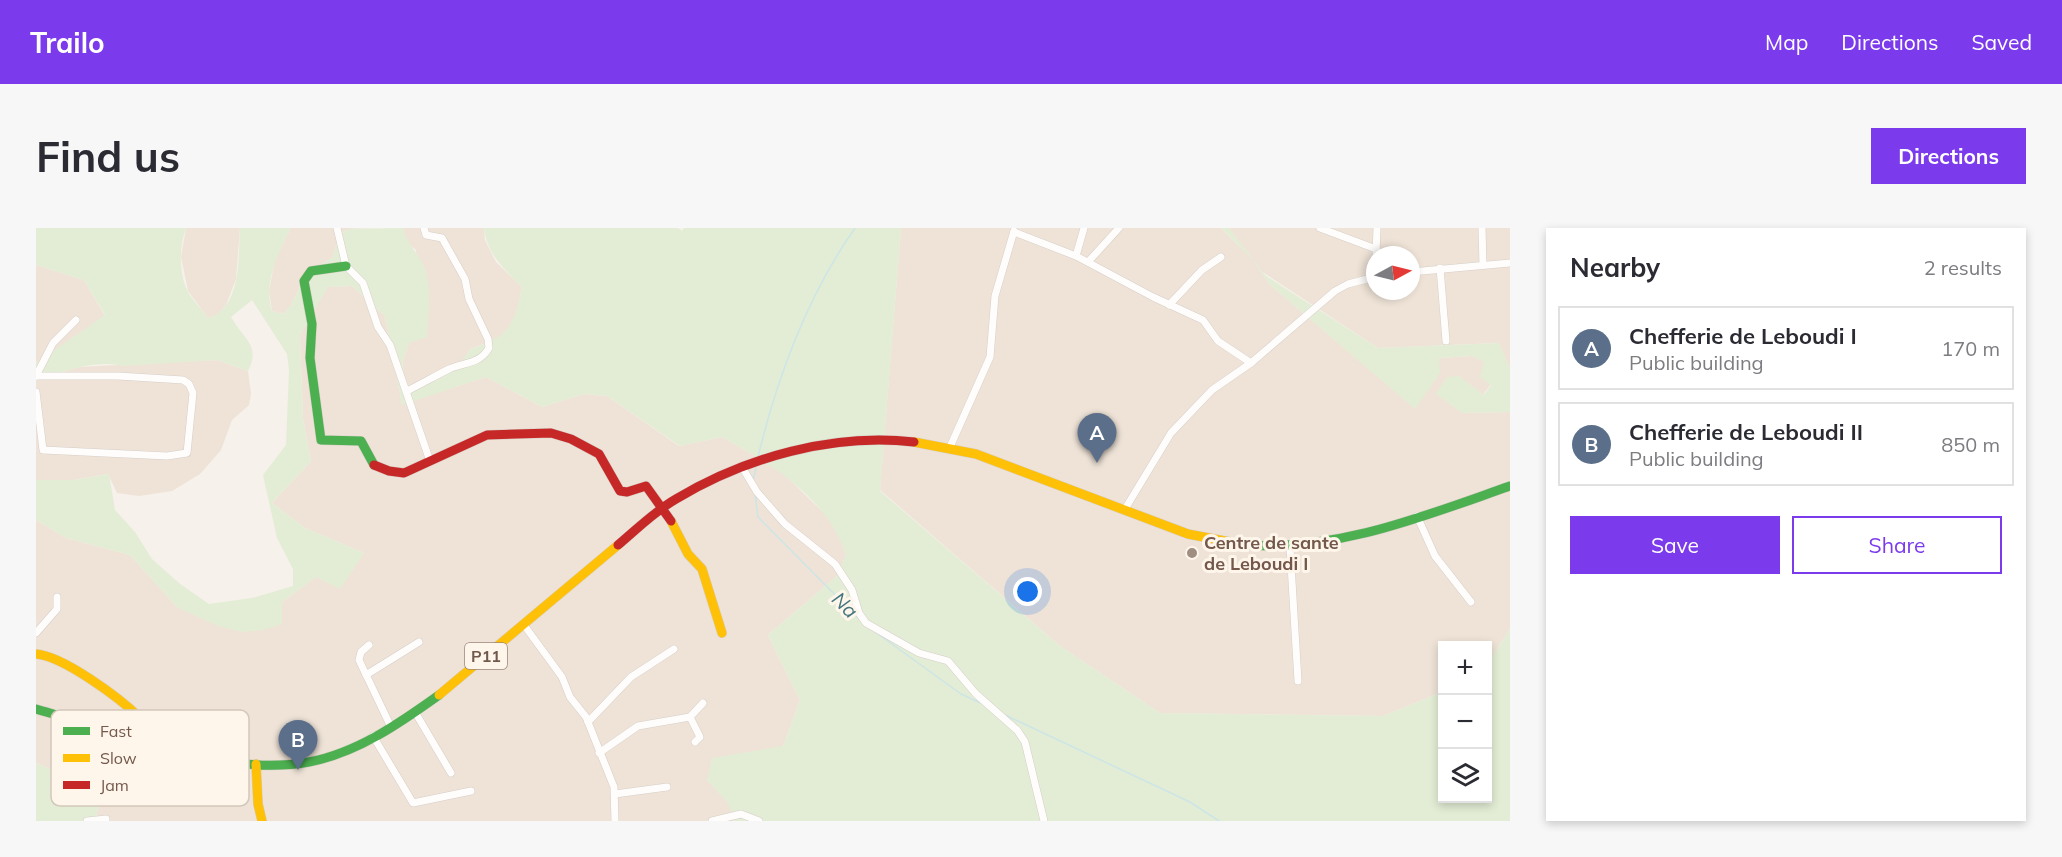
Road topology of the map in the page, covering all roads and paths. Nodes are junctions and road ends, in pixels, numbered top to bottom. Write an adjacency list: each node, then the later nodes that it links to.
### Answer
1 (337, 228): 16 (street)
2 (424, 228): 25 (street)
3 (1084, 228): 11 (street)
4 (1119, 228): 13 (street)
5 (1320, 228): 10 (street)
6 (1377, 228): 9 (street)
7 (1482, 228): 15 (street)
8 (1014, 230): 11 (street); 27 (street)
9 (1376, 246)
10 (1366, 248)
11 (1076, 256): 13 (street)
12 (1221, 257): 20 (street)
13 (1088, 262): 20 (street)
14 (1510, 263): 15 (street)
15 (1483, 265): 17 (street)
16 (346, 266): 25 (street); 28 (main road)
17 (1440, 268): 18 (street); 22 (street)
18 (1420, 271)
19 (1366, 279): 23 (street)
20 (1169, 305): 23 (street)
21 (76, 320): 24 (street)
22 (1446, 341)
23 (1251, 363): 32 (street)
24 (36, 376): 26 (street)
25 (407, 391): 28 (street)
26 (36, 392)
27 (950, 447): 29 (main road, P11); 32 (main road, P11)
28 (430, 460): 31 (main road)
29 (742, 467): 31 (main road, P11); 69 (street)
30 (1510, 486): 33 (main road, P11)
31 (664, 508): 37 (main road, P11); 39 (main road)
32 (1125, 509): 34 (main road, P11)
33 (1417, 516): 34 (main road, P11); 36 (street)
34 (1290, 548): 45 (street)
35 (57, 597): 38 (street)
36 (1471, 602)
37 (524, 625): 49 (main road, P11); 52 (street)
38 (36, 633)
39 (722, 633)
40 (419, 642): 44 (street)
41 (369, 645): 44 (street)
42 (674, 649): 52 (street)
43 (36, 654): 48 (main road)
44 (366, 675): 53 (street)
45 (1298, 681)
46 (703, 703): 51 (street)
47 (36, 709): 50 (main road, P11)
48 (130, 710)
49 (415, 712): 53 (main road, P11); 59 (street)
50 (51, 713)
51 (690, 717): 55 (street); 56 (street)
52 (588, 722): 56 (street)
53 (391, 727): 54 (main road, P11)
54 (373, 736): 58 (main road, P11); 61 (street)
55 (695, 742)
56 (599, 753): 62 (street)
57 (249, 763): 58 (main road, P11)
58 (256, 764): 65 (main road)
59 (451, 773)
60 (667, 787): 62 (street)
61 (471, 791)
62 (615, 794): 66 (street)
63 (106, 819): 64 (street)
64 (87, 821)
65 (262, 821)
66 (615, 821)
67 (712, 821): 68 (street)
68 (759, 821)
69 (1044, 821)

